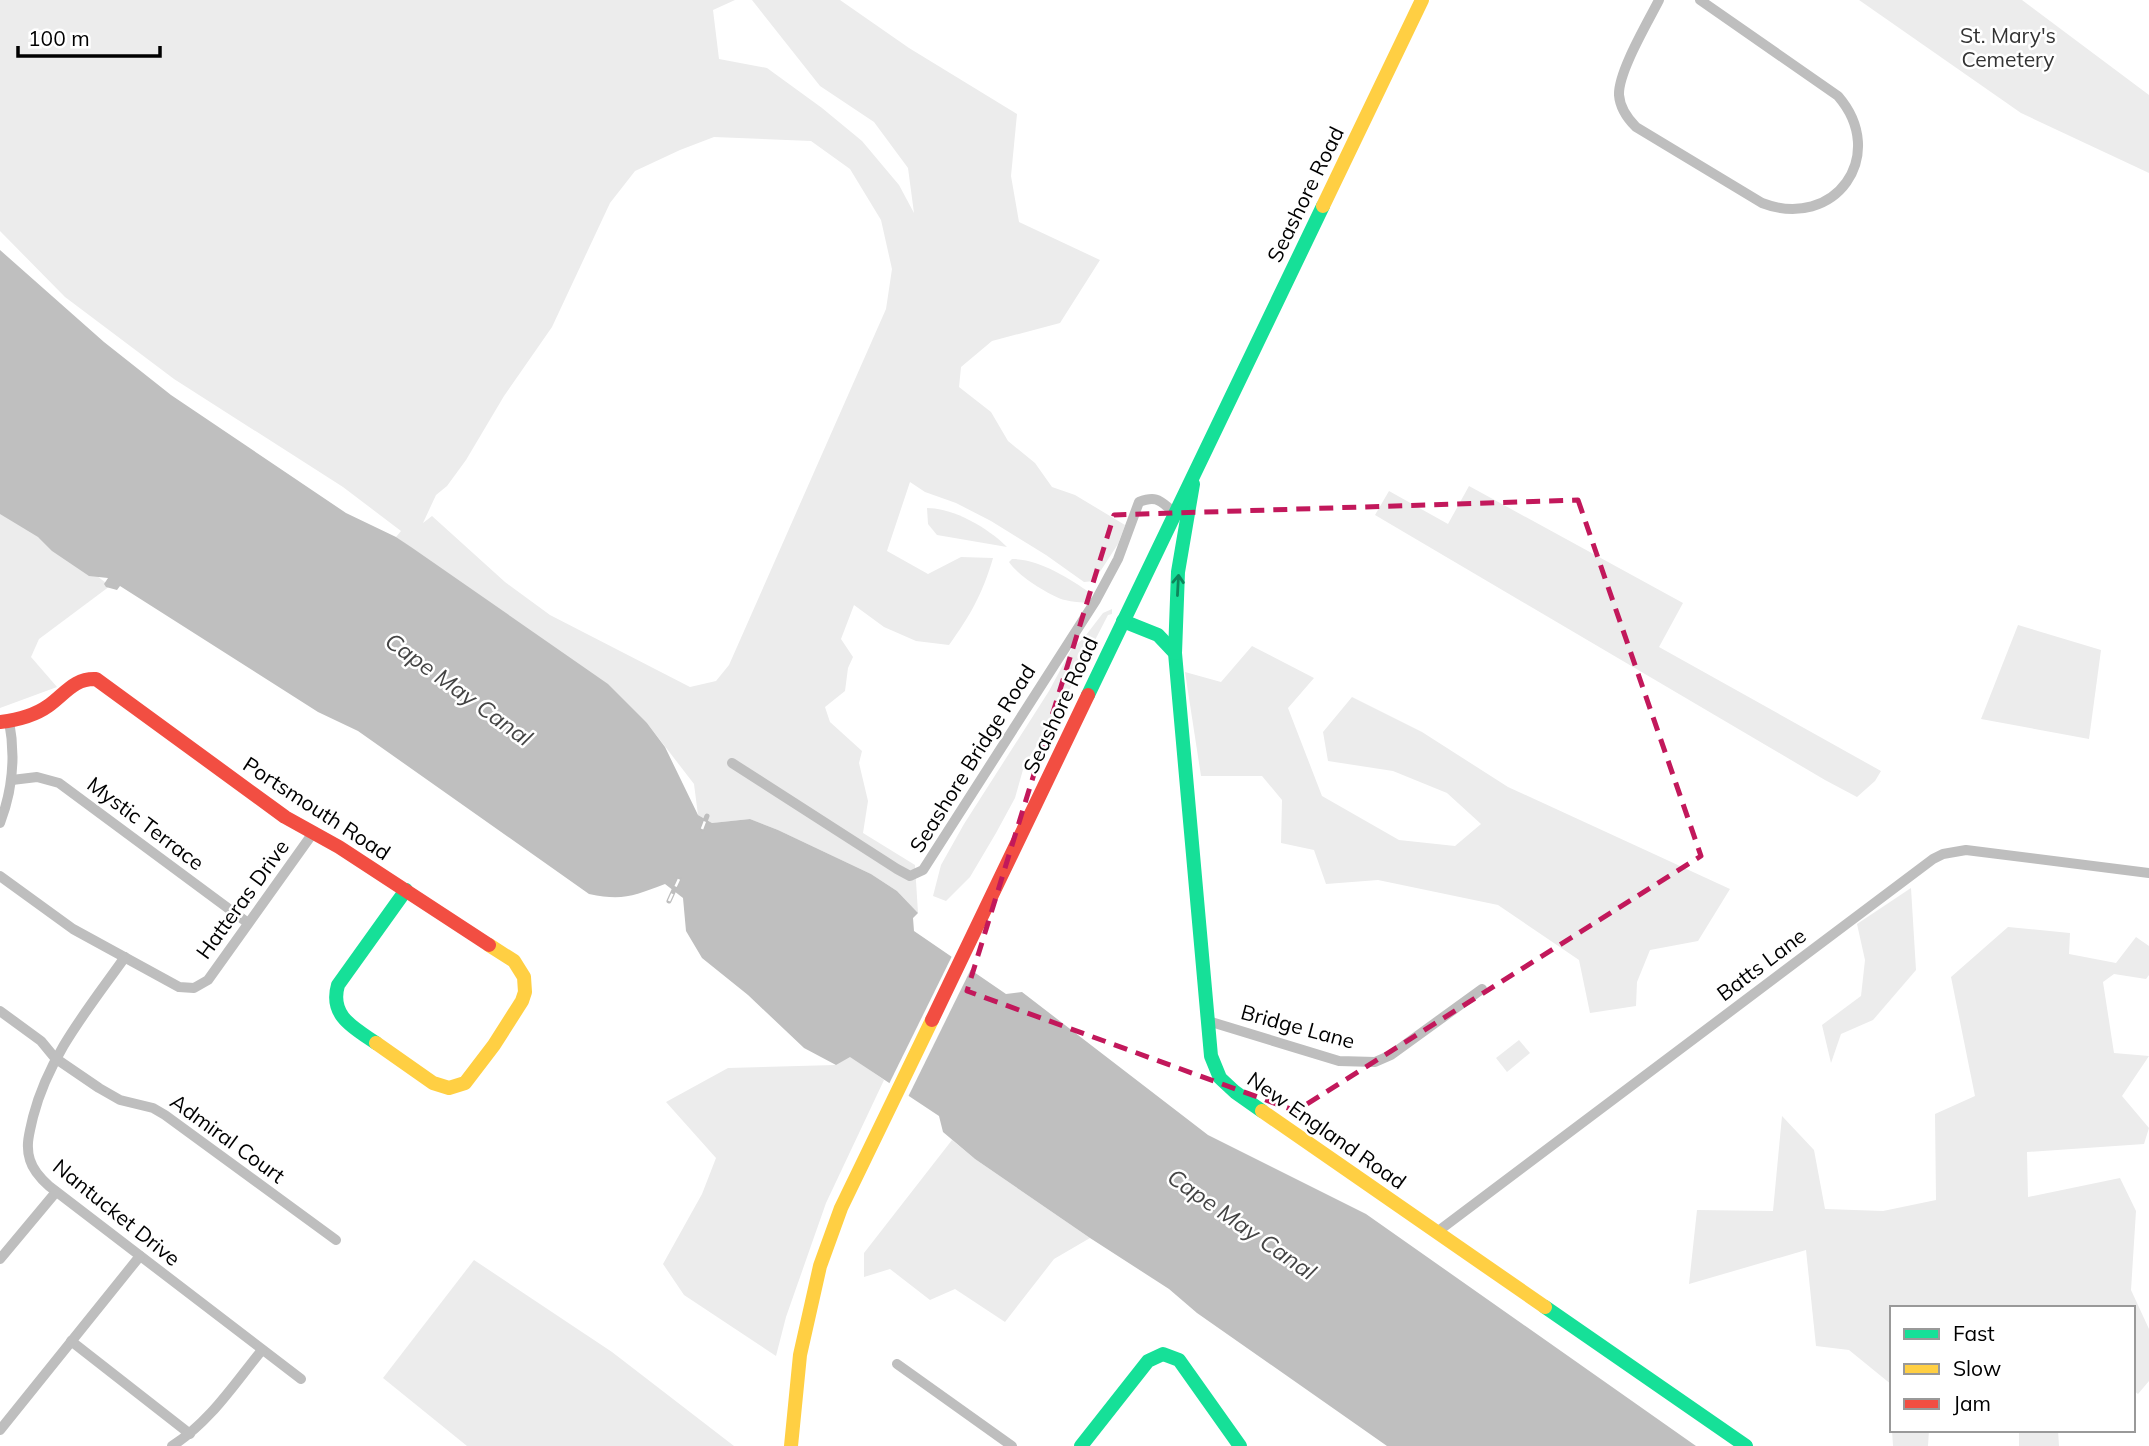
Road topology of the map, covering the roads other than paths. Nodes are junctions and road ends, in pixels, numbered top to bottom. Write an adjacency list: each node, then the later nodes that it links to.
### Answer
1 (1422, 0): 4 (street, Seashore Road)
2 (1659, 0): 3 (street)
3 (1700, 0)
4 (1196, 469): 5 (street, Seashore Road); 7 (street, New England Road, one-way to 4)
5 (1174, 512): 6 (street, Seashore Road); 9 (street, Seashore Bridge Road)
6 (1123, 621): 7 (street); 34 (street, Seashore Road)
7 (1175, 653): 20 (street, New England Road)
8 (5, 722): 10 (street); 12 (street, Portsmouth Road)
9 (732, 763)
10 (12, 780): 11 (street); 16 (street, Mystic Terrace)
11 (0, 823)
12 (313, 833): 15 (street, Portsmouth Road); 16 (street, Hatteras Drive)
13 (2149, 873): 23 (street, Batts Lane)
14 (0, 876): 17 (street)
15 (406, 890): 15 (street, Portsmouth Road)
16 (248, 923): 17 (street, Hatteras Drive)
17 (125, 957): 21 (street, Nantucket Drive)
18 (1482, 989): 20 (street, Bridge Lane)
19 (0, 1011): 21 (street, Admiral Court)
20 (1208, 1021): 23 (street, New England Road)
21 (55, 1058): 22 (street, Nantucket Drive); 24 (street, Admiral Court)
22 (56, 1192): 25 (street, Nantucket Drive); 26 (street)
23 (1437, 1231): 38 (street, New England Road)
24 (336, 1240)
25 (140, 1256): 27 (street); 28 (street, Nantucket Drive)
26 (0, 1259)
27 (71, 1341): 31 (street); 32 (street)
28 (262, 1350): 30 (street, Nantucket Drive); 32 (street)
29 (897, 1364): 35 (street)
30 (301, 1379)
31 (0, 1430)
32 (190, 1434): 33 (street)
33 (172, 1446)
34 (791, 1446)
35 (1012, 1446)
36 (1081, 1446): 37 (street)
37 (1240, 1446)
38 (1746, 1446)

